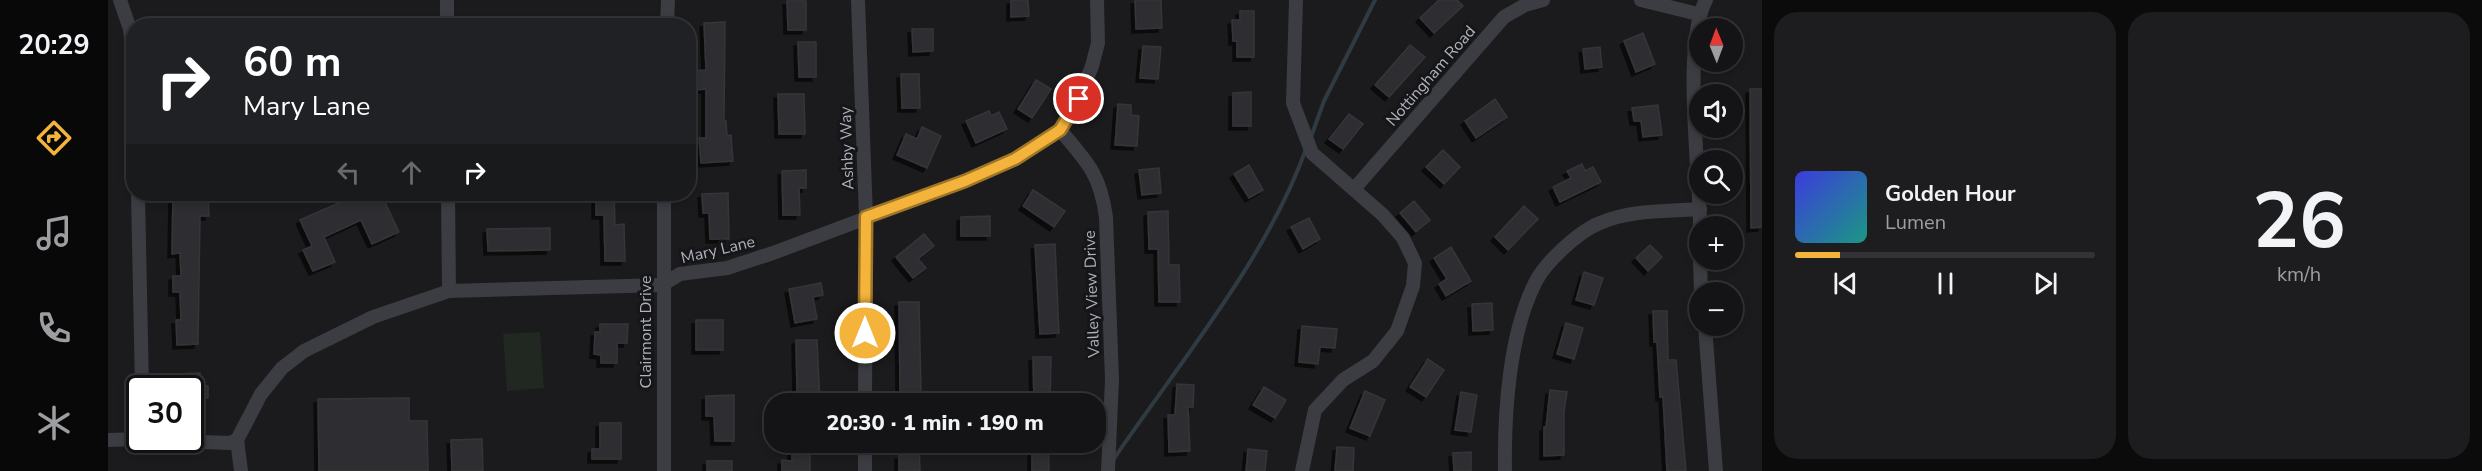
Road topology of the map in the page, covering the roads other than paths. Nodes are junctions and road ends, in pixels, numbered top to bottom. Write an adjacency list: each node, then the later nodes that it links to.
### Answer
1 (120, 0): 11 (street)
2 (447, 0): 12 (street)
3 (668, 0): 13 (street)
4 (858, 0): 21 (street, Ashby Way)
5 (1097, 0): 14 (street, Mary Lane)
6 (1296, 0): 15 (street)
7 (1543, 0): 15 (street, Nottingham Road)
8 (1641, 0): 10 (street)
9 (1706, 0): 10 (street)
10 (1698, 14): 19 (street)
11 (126, 18)
12 (447, 18)
13 (667, 18)
14 (1060, 130): 21 (street, Mary Lane); 35 (street, Valley View Drive)
15 (1354, 189): 36 (street)
16 (138, 201): 25 (street)
17 (448, 201): 23 (street)
18 (664, 201): 22 (street, Clairmont Drive)
19 (1700, 209): 20 (street); 37 (street)
20 (1700, 216)
21 (866, 217): 22 (street, Mary Lane); 26 (street, Ashby Way)
22 (662, 285): 23 (street, Mary Lane); 33 (street, Clairmont Drive)
23 (449, 291): 29 (street, Mary Lane)
24 (1706, 336): 38 (street)
25 (142, 375)
26 (865, 393)
27 (126, 439): 28 (street)
28 (108, 440)
29 (237, 440): 30 (street); 32 (street)
30 (204, 442)
31 (865, 453): 34 (street)
32 (241, 471)
33 (664, 471)
34 (865, 471)
35 (1108, 471)
36 (1302, 471)
37 (1506, 471)
38 (1716, 471)

